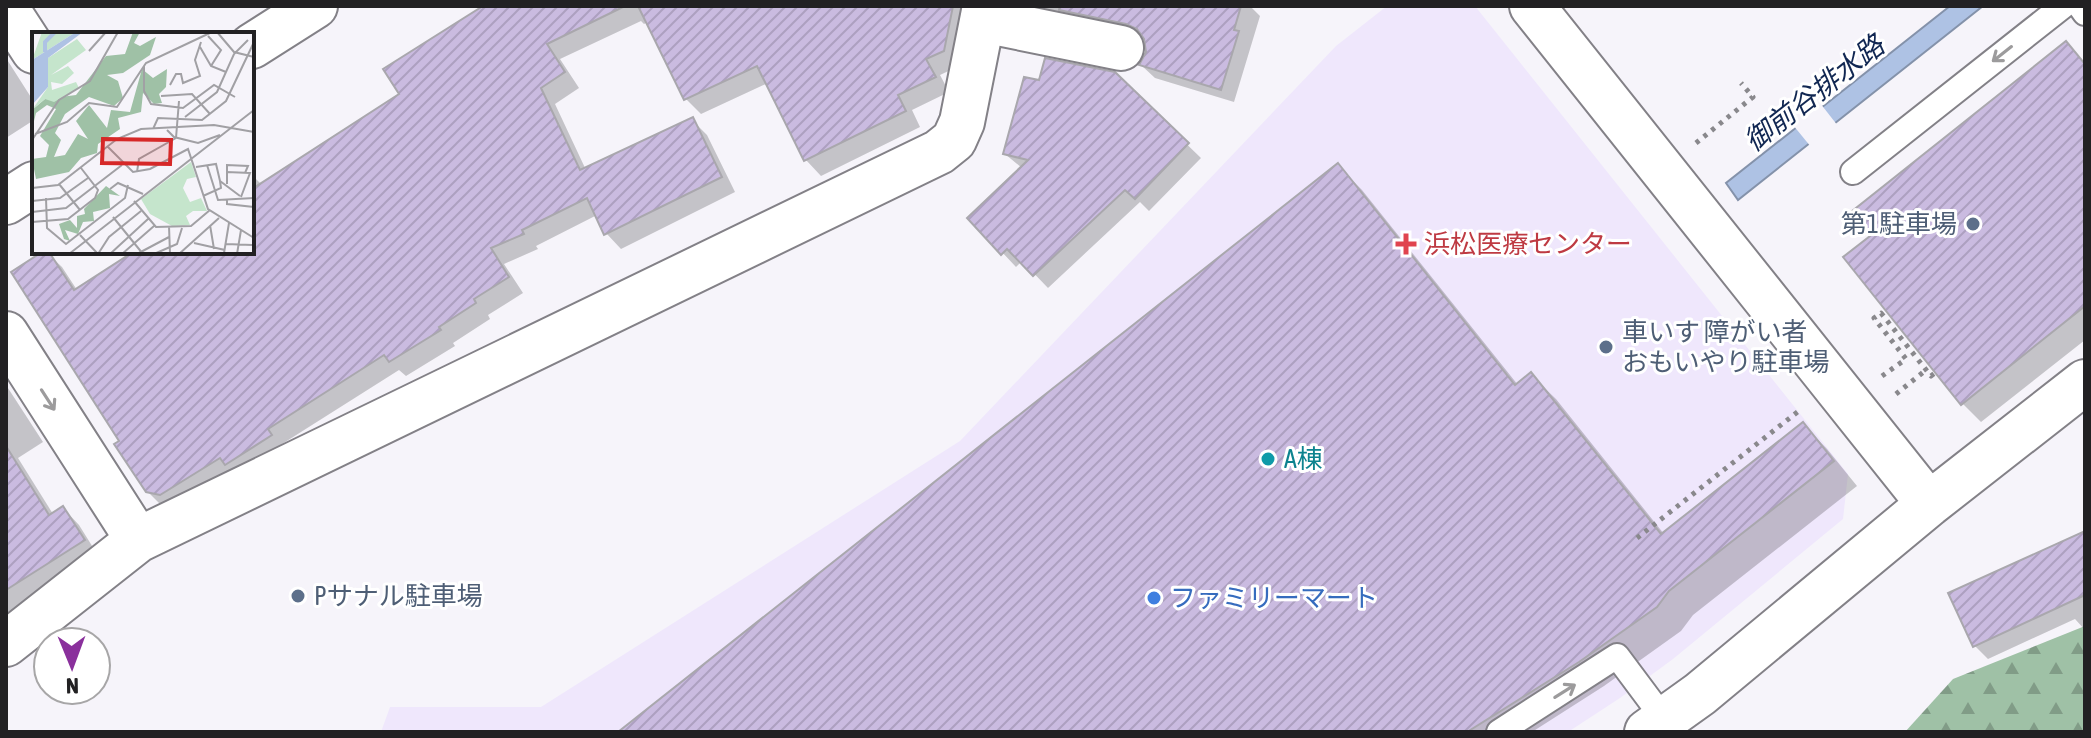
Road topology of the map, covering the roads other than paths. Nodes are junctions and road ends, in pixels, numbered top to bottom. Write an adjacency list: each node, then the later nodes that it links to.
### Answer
1 (315, 6): 8 (street)
2 (1532, 6): 16 (street)
3 (2063, 6): 11 (lane, one-way to 11)
4 (2080, 6): 7 (lane)
5 (6, 8): 9 (street)
6 (984, 13): 10 (street); 17 (street)
7 (2085, 13)
8 (254, 45)
9 (32, 48)
10 (1121, 48)
11 (1853, 172)
12 (32, 185): 13 (street)
13 (6, 202)
14 (6, 334): 17 (street, one-way to 17)
15 (2085, 382): 16 (street)
16 (1929, 504): 19 (street)
17 (138, 540): 18 (street)
18 (6, 644)
19 (1656, 726): 20 (lane, one-way to 19)
20 (1499, 732)

